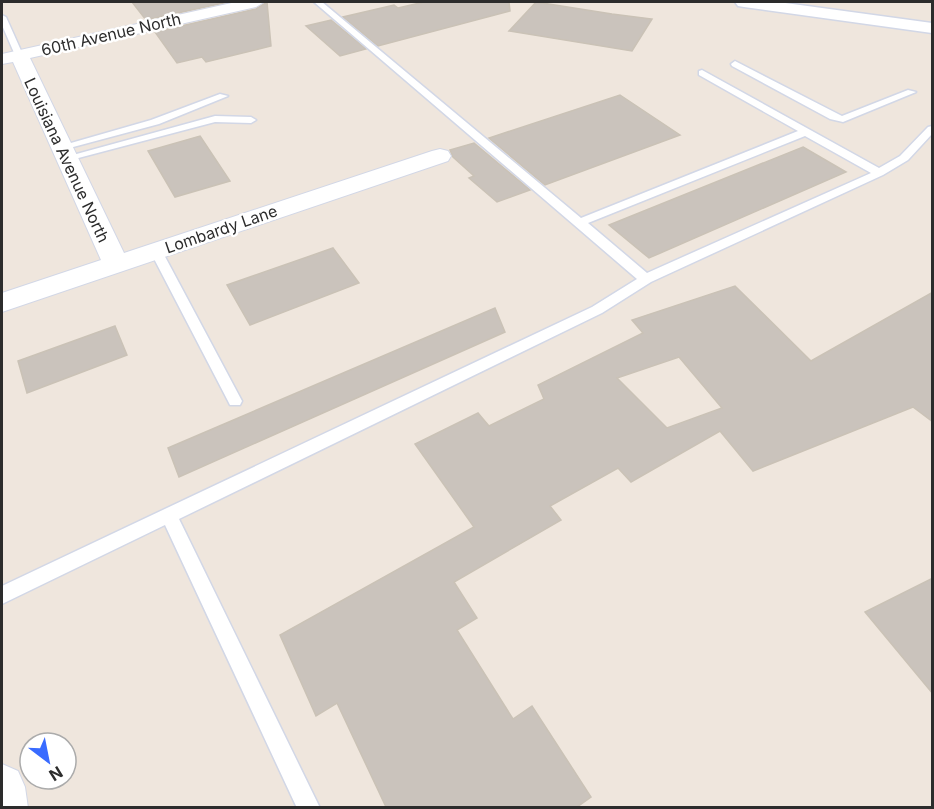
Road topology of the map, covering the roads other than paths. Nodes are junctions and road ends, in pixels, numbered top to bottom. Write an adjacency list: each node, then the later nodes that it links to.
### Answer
1 (256, 2): 6 (street, 60th Avenue North)
2 (318, 2): 17 (lane)
3 (744, 2): 5 (street)
4 (2, 16): 6 (lane)
5 (932, 29)
6 (10, 57): 14 (street, Louisiana Avenue North)
7 (735, 64): 9 (lane)
8 (702, 73): 13 (lane)
9 (911, 92)
10 (223, 96): 14 (lane)
11 (251, 120): 14 (lane)
12 (933, 129): 16 (lane)
13 (805, 132): 16 (lane); 17 (lane)
14 (64, 152): 19 (street, Louisiana Avenue North)
15 (440, 156): 18 (street, Lombardy Lane)
16 (879, 173): 20 (lane)
17 (578, 223): 20 (lane)
18 (156, 251): 19 (street, Lombardy Lane); 22 (lane)
19 (116, 264): 21 (street, Lombardy Lane)
20 (646, 279): 23 (lane)
21 (2, 303)
22 (235, 401)
23 (168, 513): 24 (lane); 27 (lane)
24 (2, 595)
25 (2, 787): 26 (street)
26 (5, 807)
27 (309, 807)

